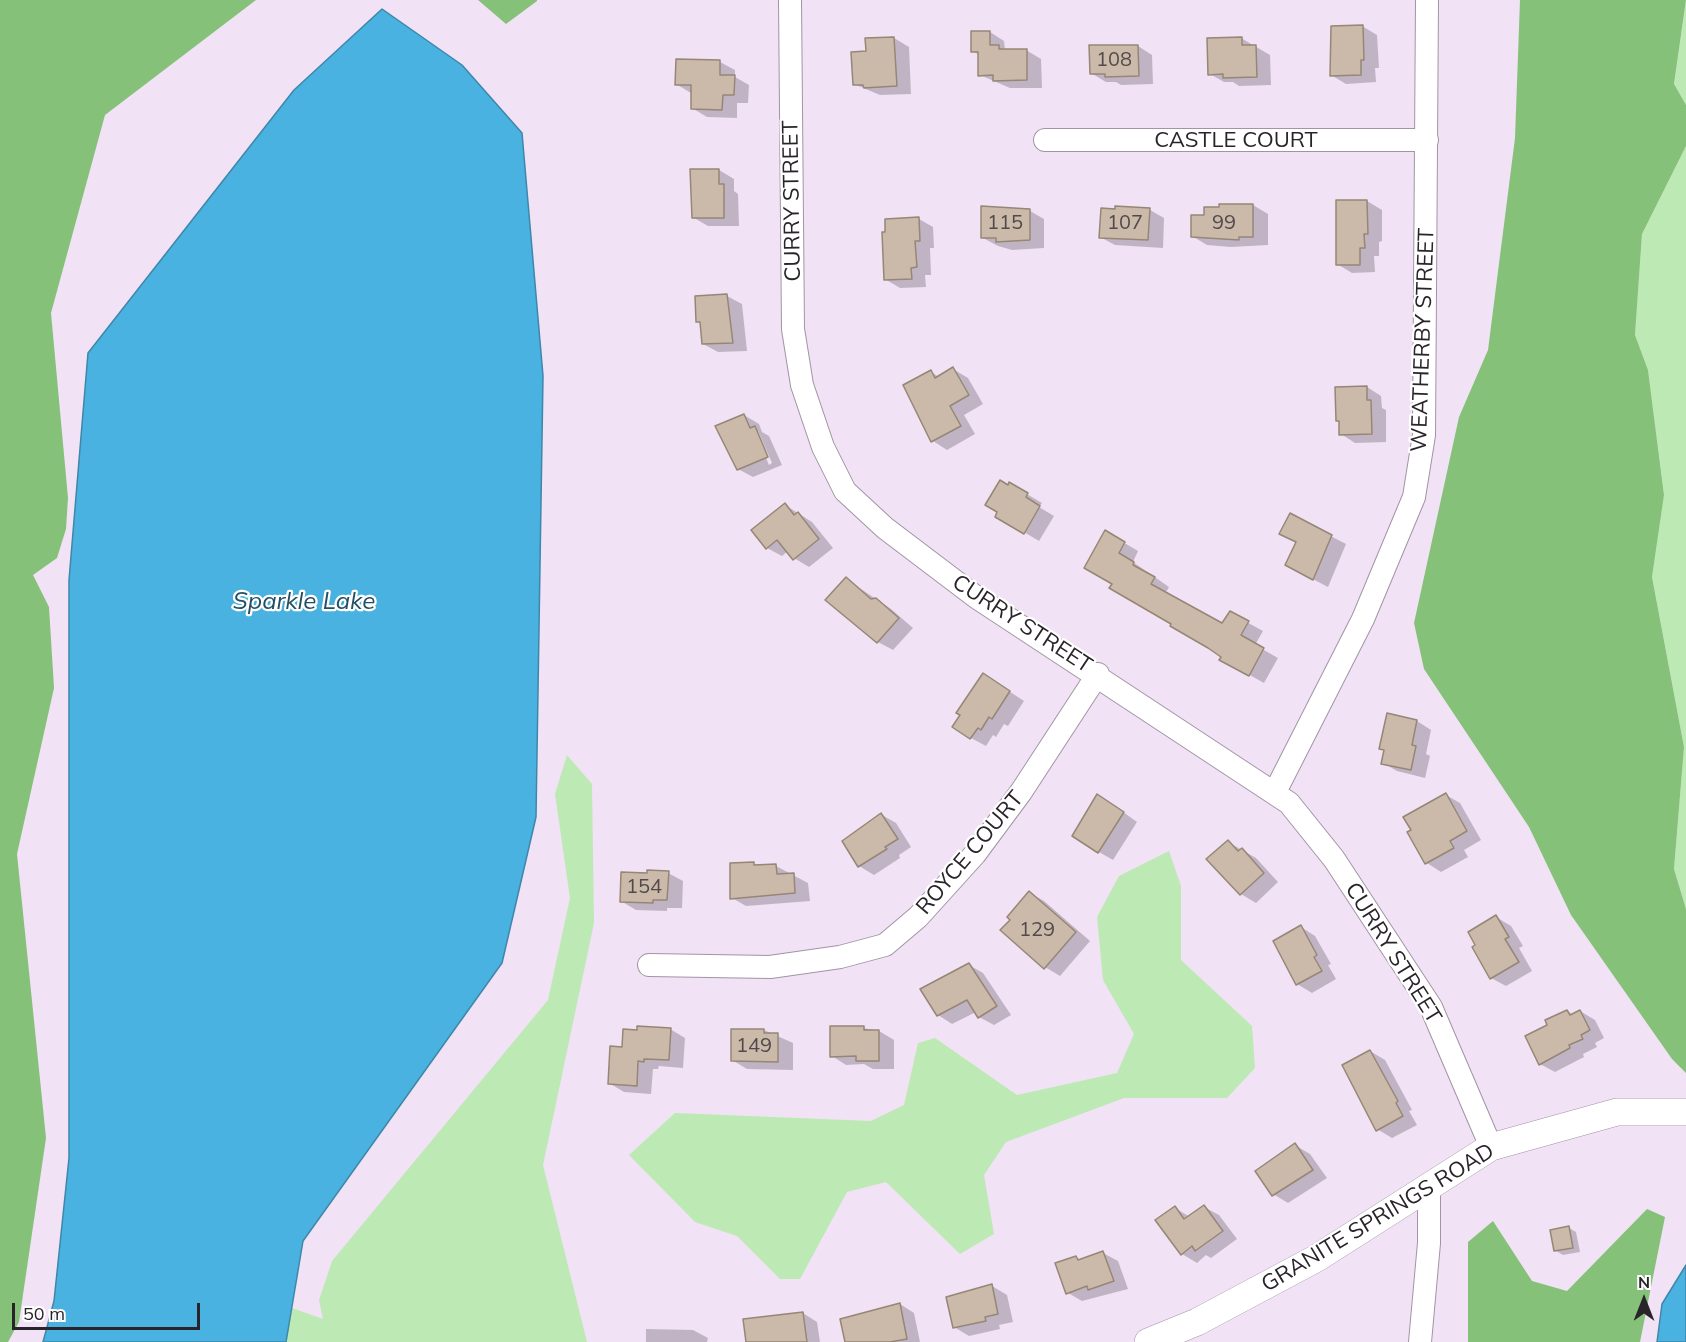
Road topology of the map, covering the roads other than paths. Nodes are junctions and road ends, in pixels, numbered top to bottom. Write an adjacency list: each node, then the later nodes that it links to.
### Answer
1 (790, 0): 5 (street, CURRY STREET)
2 (1427, 0): 4 (street, WEATHERBY STREET)
3 (1045, 140): 4 (street, CASTLE COURT)
4 (1427, 140): 6 (street, WEATHERBY STREET)
5 (1098, 674): 6 (street, CURRY STREET); 7 (street, ROYCE COURT)
6 (1275, 792): 9 (street, CURRY STREET)
7 (649, 965)
8 (1686, 1112): 9 (street, GRANITE SPRINGS ROAD)
9 (1491, 1147): 10 (street, GRANITE SPRINGS ROAD)
10 (1429, 1185): 11 (street, GRANITE SPRINGS ROAD); 12 (street)
11 (1148, 1342)
12 (1420, 1342)

